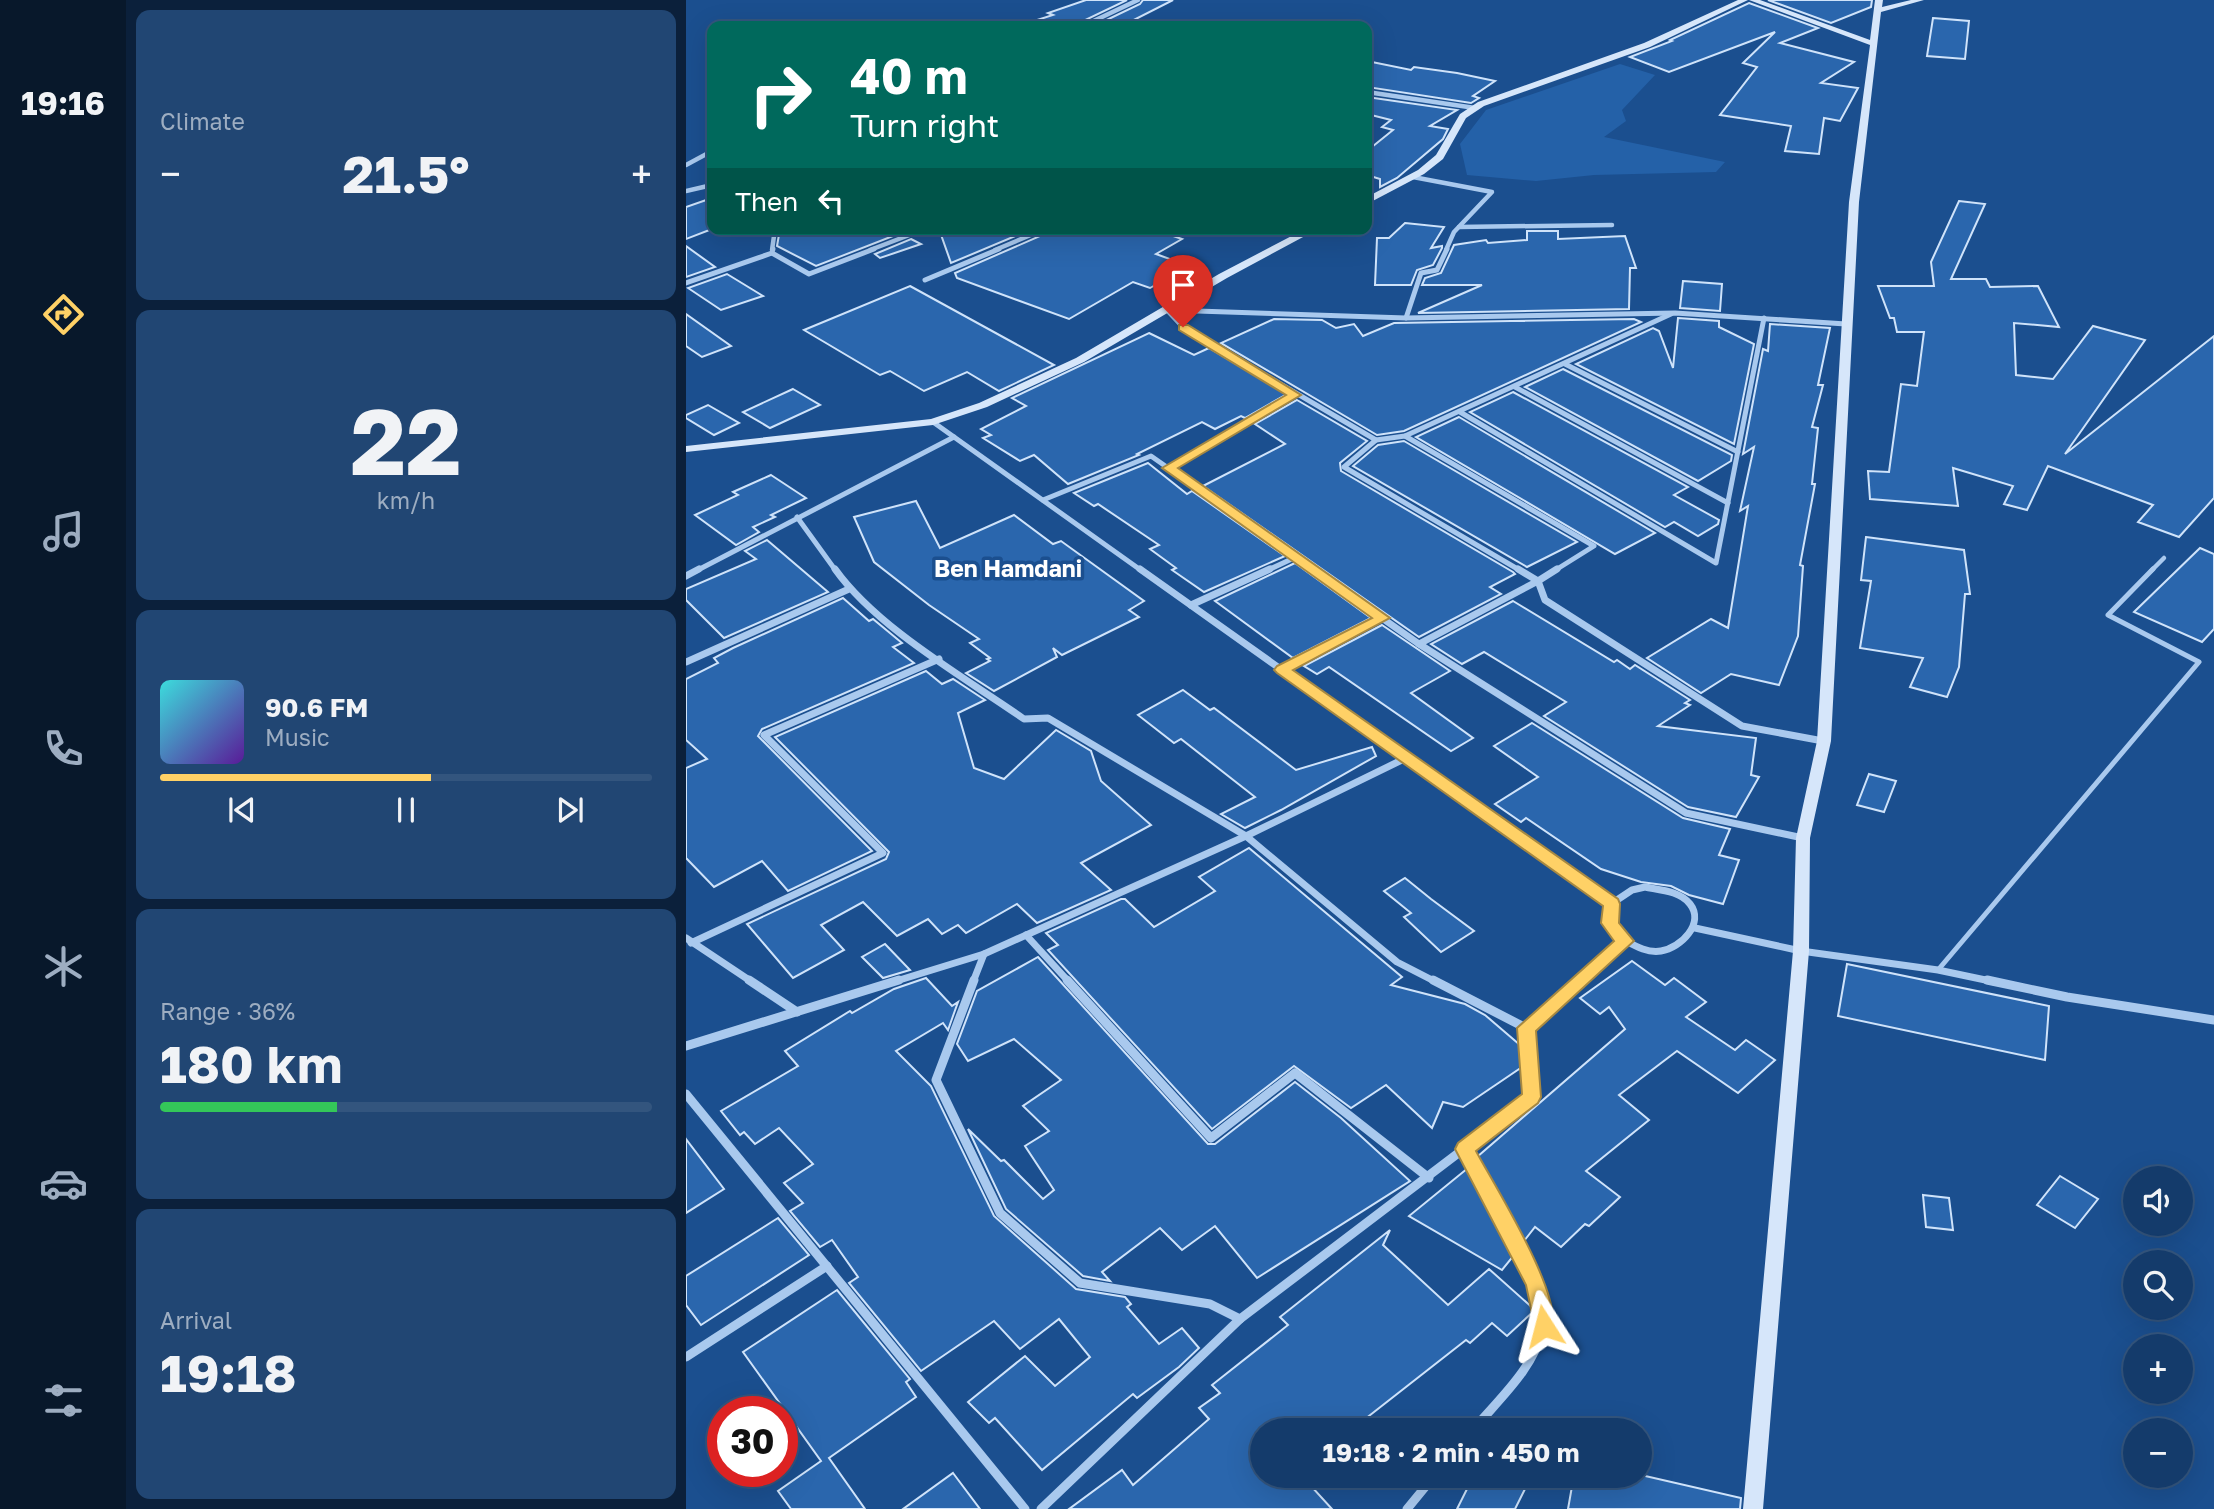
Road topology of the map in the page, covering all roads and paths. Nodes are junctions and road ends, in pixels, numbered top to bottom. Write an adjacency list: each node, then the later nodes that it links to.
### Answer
1 (1138, 0): 6 (street)
2 (1744, 0): 9 (main road)
3 (1753, 0): 7 (main road)
4 (1920, 0): 5 (main road)
5 (1877, 6): 7 (main road)
6 (1094, 21)
7 (1872, 43): 29 (main road)
8 (1372, 93): 9 (street)
9 (1475, 108): 12 (main road)
10 (707, 154): 11 (street)
11 (686, 165)
12 (1413, 177): 15 (main road); 17 (street)
13 (707, 186): 14 (street)
14 (686, 191)
15 (1372, 198)
16 (1612, 225): 17 (street)
17 (1459, 226): 27 (street)
18 (774, 235): 22 (street)
19 (910, 235): 22 (street)
20 (1031, 235): 23 (street)
21 (1302, 235): 25 (main road)
22 (772, 253): 24 (street)
23 (925, 280)
24 (686, 283)
25 (1167, 310): 27 (street); 32 (street); 34 (main road)
26 (1675, 313): 27 (street); 28 (street); 30 (street)
27 (1406, 318)
28 (1764, 318): 29 (street); 39 (street)
29 (1846, 324): 55 (main road)
30 (1565, 364): 31 (street); 39 (street)
31 (1515, 387): 33 (street); 42 (street)
32 (1295, 395): 37 (street); 40 (street)
33 (1460, 412): 35 (street); 42 (street)
34 (933, 422): 36 (street); 38 (main road)
35 (1405, 436): 37 (street); 47 (street)
36 (954, 437): 41 (street); 43 (street)
37 (1376, 440): 47 (street)
38 (686, 449)
39 (1738, 452): 42 (street)
40 (1169, 468): 41 (street); 44 (street)
41 (1043, 500): 49 (street)
42 (1728, 503)
43 (797, 517): 46 (street); 48 (street)
44 (1296, 557): 49 (street); 50 (street)
45 (2164, 558): 66 (lane)
46 (686, 576)
47 (1538, 581): 51 (street); 55 (street)
48 (849, 589): 52 (street); 53 (street)
49 (1192, 605): 54 (street)
50 (1383, 618): 51 (street); 54 (street)
51 (1419, 644): 58 (street)
52 (939, 659): 57 (street); 62 (street)
53 (686, 662)
54 (1282, 670): 56 (street)
55 (1824, 741): 58 (main road)
56 (1406, 758): 57 (street); 59 (street)
57 (1246, 836): 61 (street); 69 (street)
58 (1803, 838): 64 (main road)
59 (1611, 904): 60 (street); 63 (street)
60 (1695, 928): 63 (street); 64 (street)
61 (1026, 935): 65 (street); 73 (street)
62 (688, 941): 67 (street)
63 (1625, 941): 69 (street)
64 (1801, 951): 66 (street); 82 (main road)
65 (984, 954): 67 (street); 75 (street)
66 (1938, 970): 68 (street)
67 (797, 1012): 70 (street)
68 (2214, 1020)
69 (1526, 1028): 72 (street)
70 (686, 1046)
71 (686, 1094): 74 (street)
72 (1465, 1149): 73 (street); 77 (street)
73 (1430, 1178): 75 (street)
74 (827, 1266): 76 (street); 79 (street)
75 (1240, 1319): 80 (street)
76 (686, 1357)
77 (1483, 1418)
78 (1424, 1488): 81 (street)
79 (1025, 1509)
80 (1041, 1509)
81 (1407, 1509)
82 (1753, 1509)

